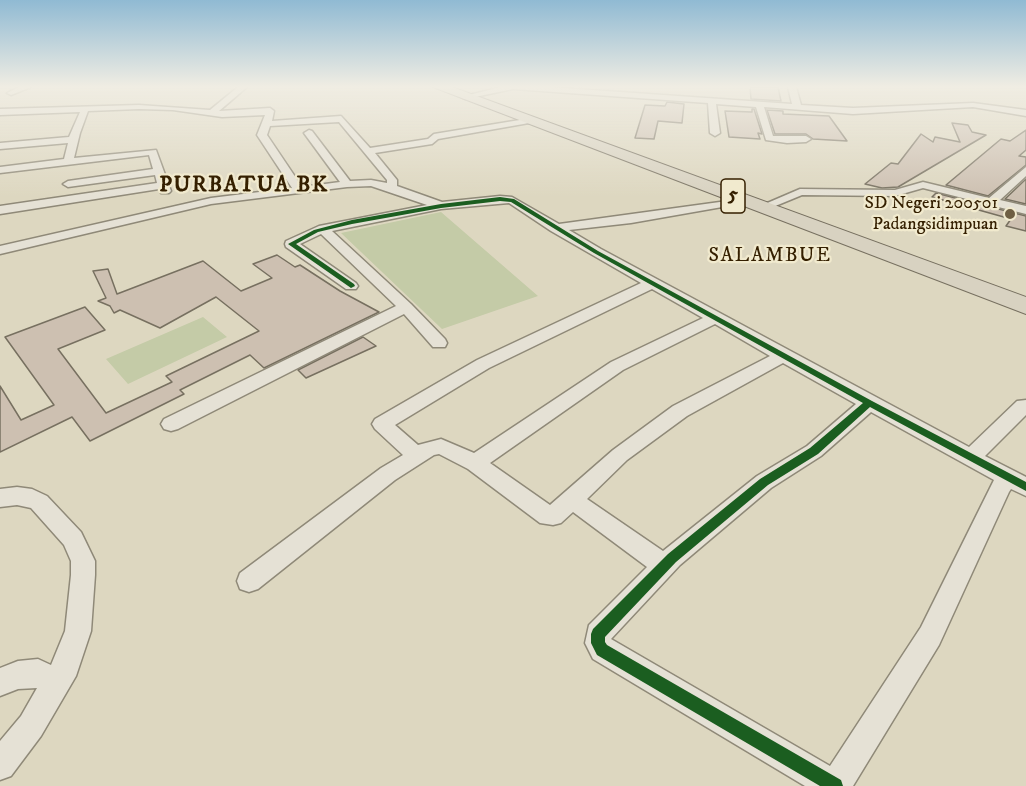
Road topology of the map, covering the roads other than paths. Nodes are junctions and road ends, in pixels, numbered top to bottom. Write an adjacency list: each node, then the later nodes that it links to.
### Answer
1 (79, 124): 12 (street)
2 (267, 124): 3 (street); 22 (street)
3 (272, 124)
4 (345, 124): 14 (street)
5 (508, 124): 14 (street)
6 (539, 124): 23 (highway, 5)
7 (714, 124): 10 (street)
8 (765, 124): 11 (street)
9 (309, 133): 20 (street)
10 (715, 133)
11 (806, 139)
12 (73, 140): 13 (street); 15 (street)
13 (0, 146)
14 (368, 151): 21 (street)
15 (68, 162): 16 (street); 18 (street)
16 (0, 170)
17 (1026, 170): 24 (street)
18 (158, 171): 19 (street); 28 (street)
19 (68, 184)
20 (348, 184): 21 (street); 22 (street)
21 (392, 188): 25 (street)
22 (299, 190): 31 (street)
23 (745, 200): 26 (highway, 5); 29 (street)
24 (992, 201): 26 (street); 27 (street)
25 (441, 206): 29 (street); 30 (street)
26 (764, 207): 34 (highway, 5)
27 (1025, 208)
28 (0, 210)
29 (555, 228): 32 (street)
30 (323, 229): 33 (street); 35 (street)
31 (0, 250)
32 (653, 283): 36 (street); 42 (street)
33 (351, 286)
34 (1026, 306)
35 (406, 308): 37 (street); 41 (street)
36 (715, 318): 38 (street); 44 (street)
37 (439, 343)
38 (783, 356): 39 (street); 47 (street)
39 (869, 403): 43 (street); 48 (street)
40 (1025, 405): 43 (street)
41 (171, 424)
42 (416, 455): 44 (street); 49 (street)
43 (971, 457): 45 (street)
44 (475, 463): 47 (street)
45 (1017, 482): 53 (street)
46 (0, 498): 51 (street)
47 (572, 500): 48 (street)
48 (664, 566): 53 (street)
49 (249, 581)
50 (0, 682): 51 (street)
51 (57, 683): 52 (street)
52 (0, 765)
53 (835, 786)

